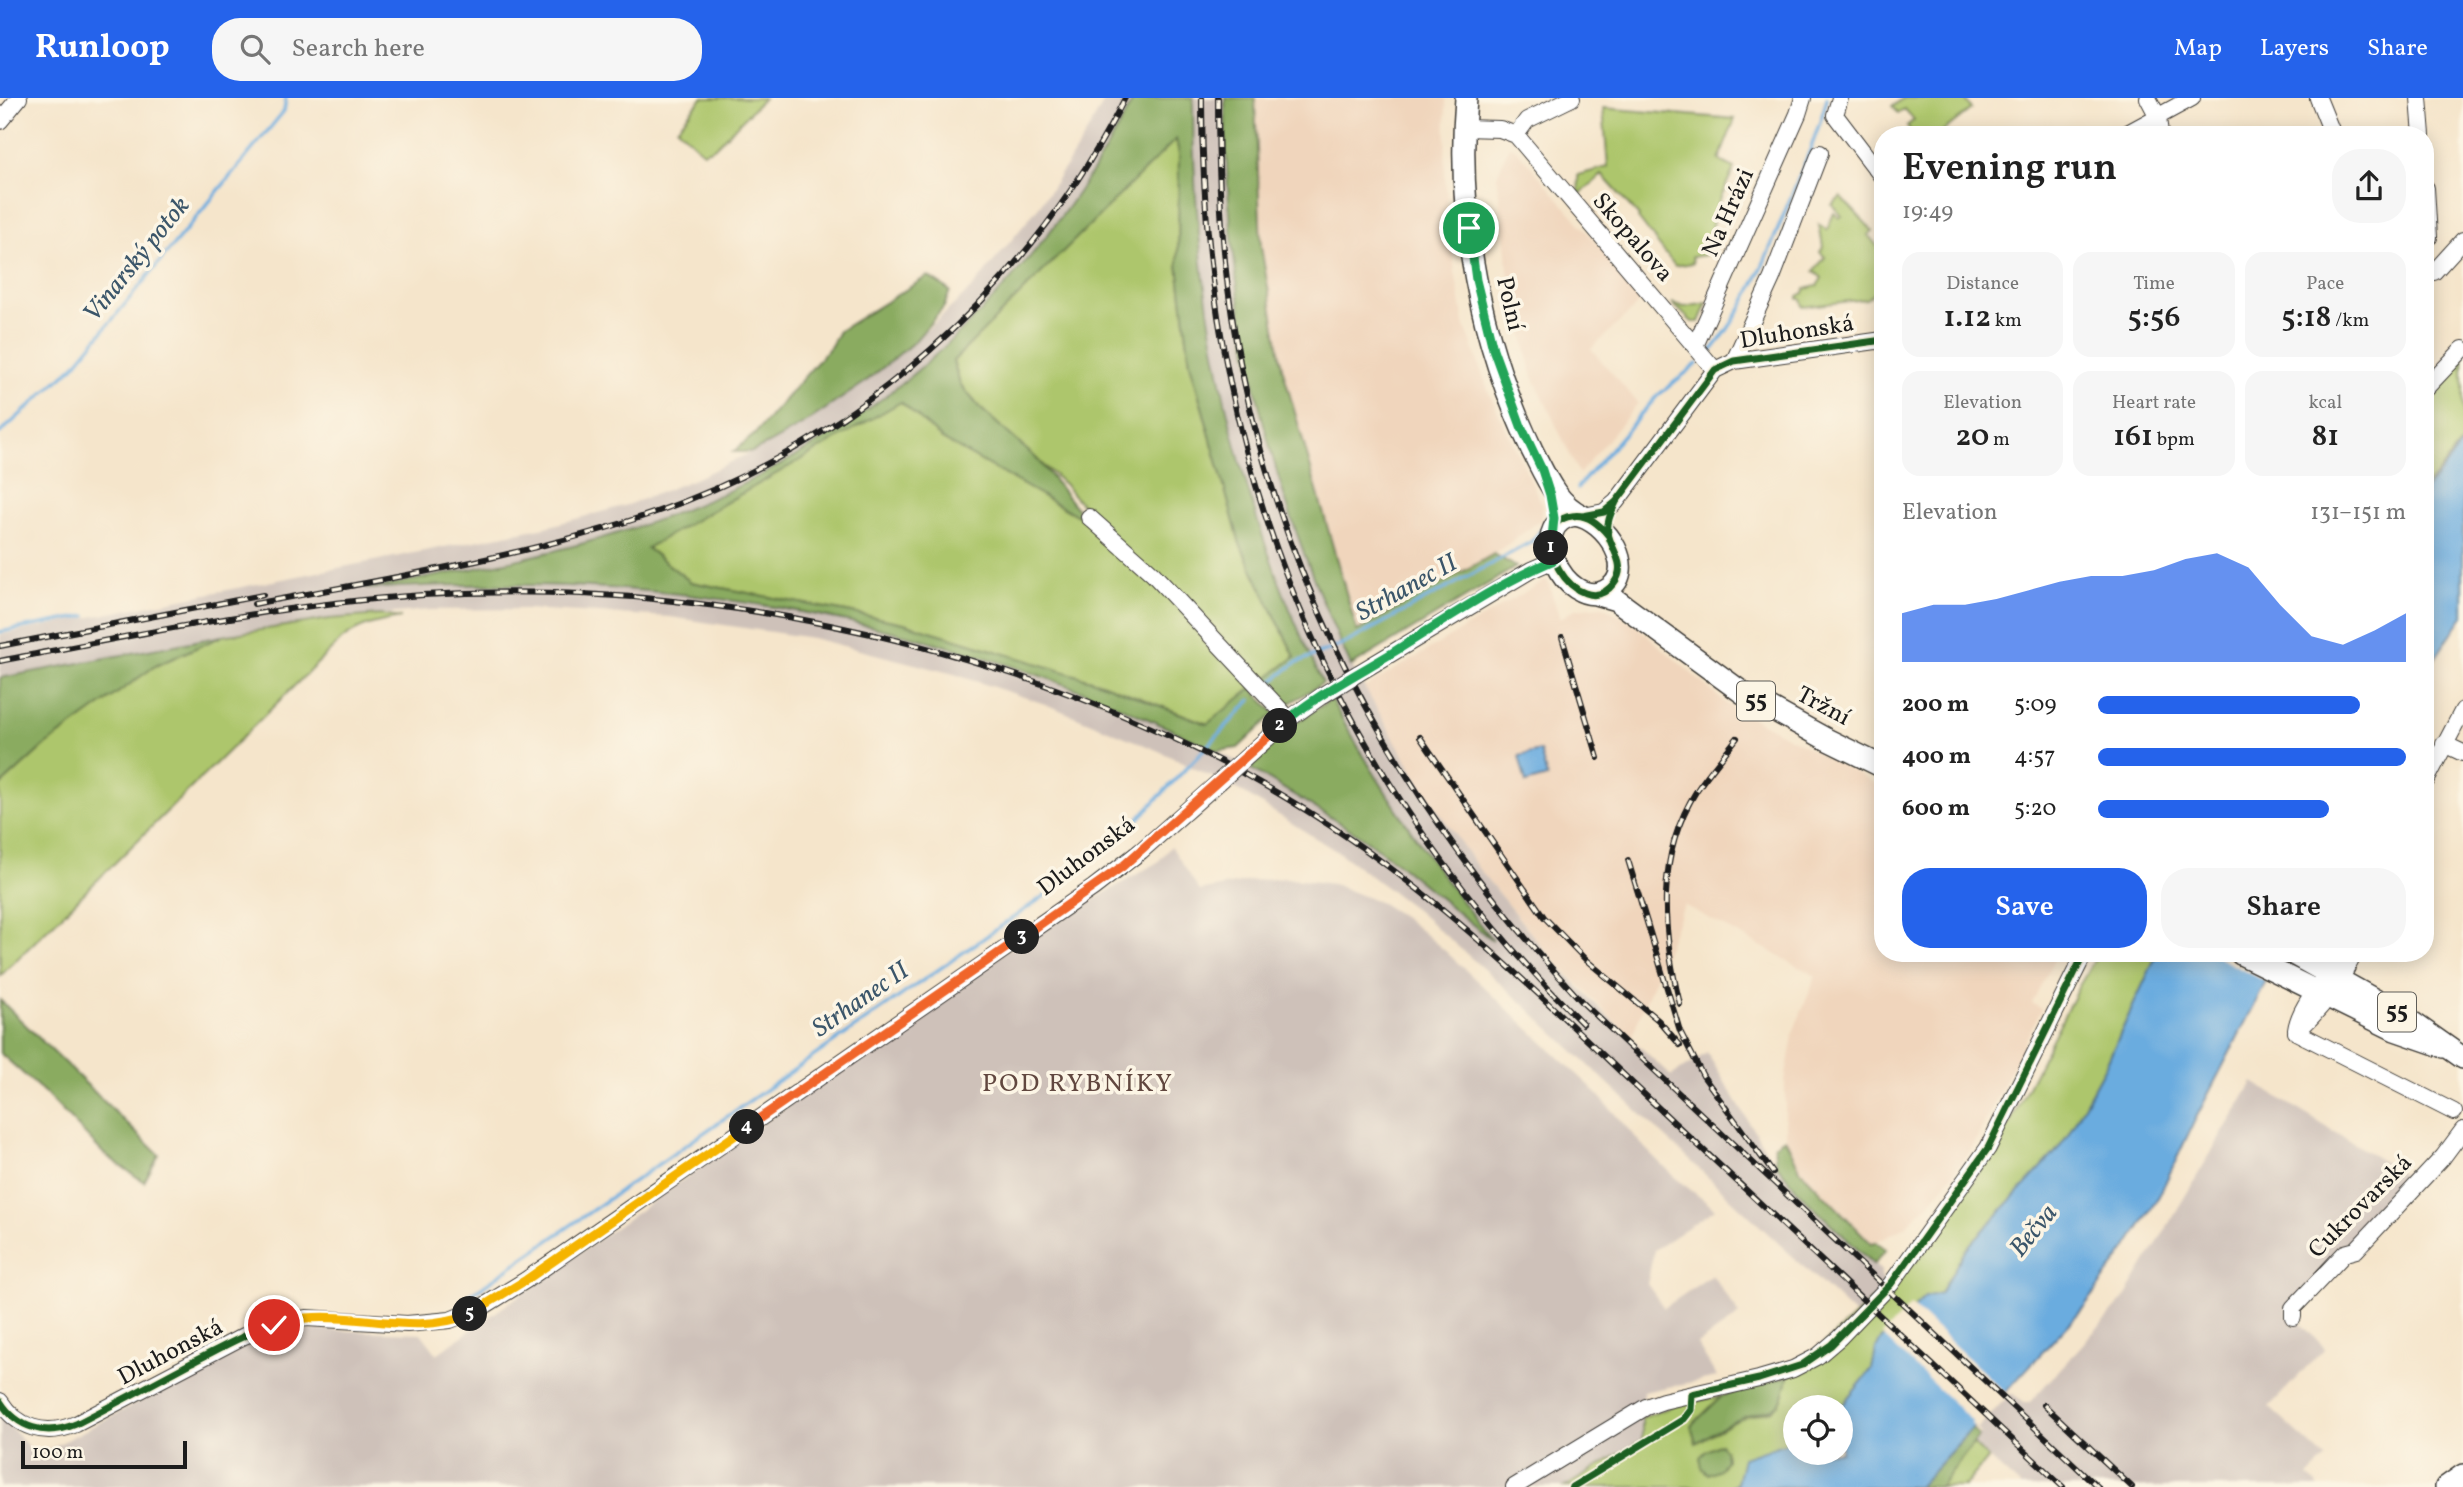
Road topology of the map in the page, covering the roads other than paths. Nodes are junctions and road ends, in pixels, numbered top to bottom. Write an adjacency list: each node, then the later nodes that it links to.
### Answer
1 (19, 98): 11 (street)
2 (1466, 98): 16 (main road, Polní)
3 (1572, 98): 17 (street)
4 (1802, 98): 24 (street, Na Hrázi)
5 (1840, 98): 19 (street)
6 (2148, 98): 10 (street)
7 (2192, 98): 10 (street)
8 (2318, 98): 14 (street)
9 (2420, 98): 15 (street)
10 (2158, 117): 12 (street); 13 (street)
11 (0, 121)
12 (2141, 126)
13 (2159, 126)
14 (2329, 126)
15 (2422, 126)
16 (1464, 128): 17 (street); 29 (main road, Polní)
17 (1516, 135): 24 (street, Skopalova)
18 (1820, 153): 26 (street)
19 (1874, 166)
20 (2434, 240): 21 (street)
21 (2457, 246): 22 (street)
22 (2434, 272)
23 (1874, 341): 26 (street, Dluhonská)
24 (1695, 346): 27 (street, Skopalova)
25 (2463, 349): 28 (street)
26 (1734, 362): 27 (street, Dluhonská)
27 (1715, 370): 30 (street, Dluhonská)
28 (2434, 380)
29 (1542, 470): 31 (main road, Polní); 33 (main road, Polní)
30 (1616, 502): 31 (street, Dluhonská); 34 (street, Dluhonská)
31 (1583, 516): 33 (main road, Dluhonská); 34 (main road)
32 (1088, 517): 40 (street)
33 (1553, 530): 35 (main road)
34 (1608, 535): 36 (main road, 55)
35 (1554, 560): 37 (main road, 55); 40 (street, Dluhonská, bridge)
36 (1620, 566): 37 (main road); 38 (main road, Tržní / 55)
37 (1595, 594): 38 (main road, Tržní / 55)
38 (1672, 641): 43 (main road, Tržní / 55)
39 (2463, 710): 41 (street)
40 (1289, 719): 55 (street, Dluhonská, bridge)
41 (2444, 744): 42 (street); 44 (street)
42 (2463, 753)
43 (1874, 763)
44 (2434, 765)
45 (2080, 962): 57 (street)
46 (2258, 962): 50 (main road, 55)
47 (2302, 962): 50 (main road, 55)
48 (2336, 962): 50 (street)
49 (2348, 962): 50 (street)
50 (2328, 986): 51 (main road, 55); 52 (street)
51 (2463, 1058)
52 (2455, 1112)
53 (2463, 1129): 54 (street, Cukrovarská)
54 (2292, 1317)
55 (0, 1401)
56 (2463, 1475): 58 (main road)
57 (1514, 1487)
58 (2446, 1487)

